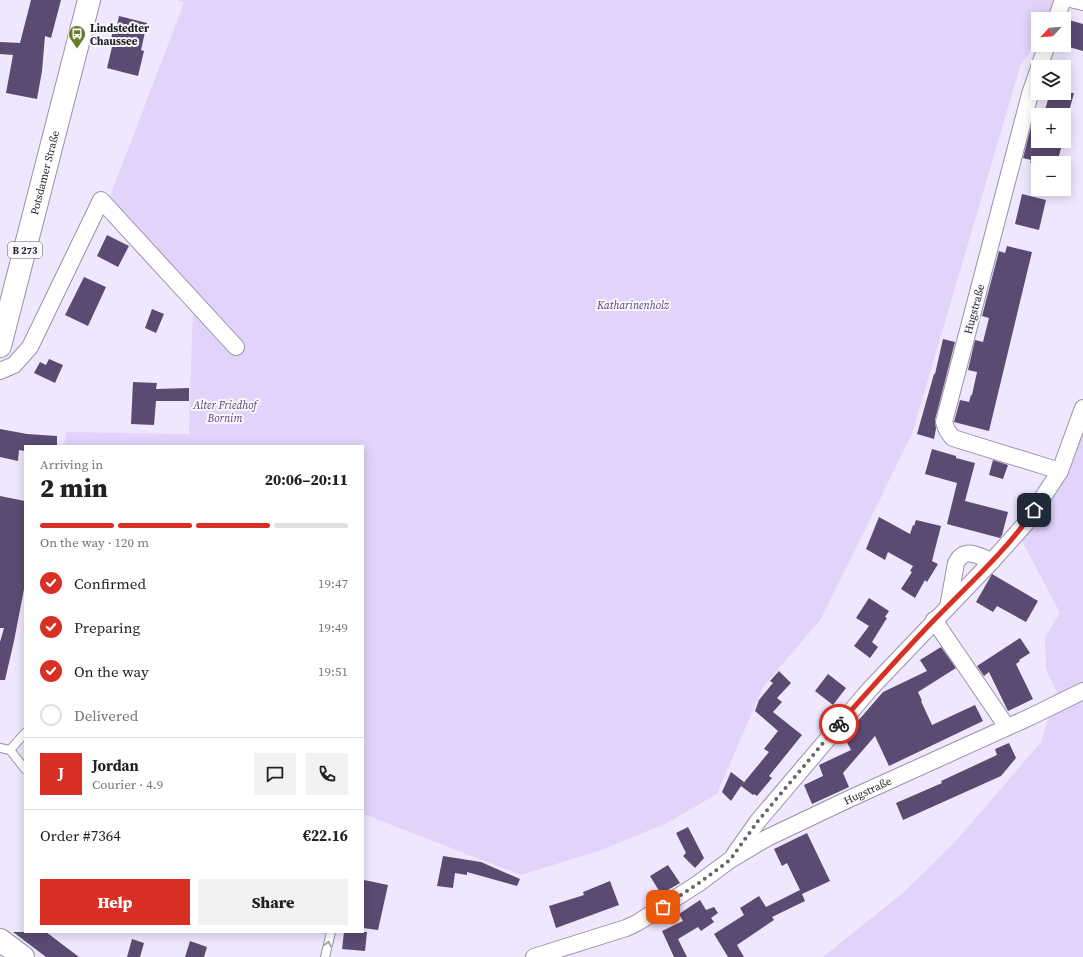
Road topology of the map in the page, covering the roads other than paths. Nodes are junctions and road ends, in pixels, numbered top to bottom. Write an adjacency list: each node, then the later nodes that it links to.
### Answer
1 (89, 0): 7 (main road, Potsdamer Straße / B 273)
2 (1063, 0): 5 (street)
3 (1074, 0): 4 (street)
4 (1083, 2)
5 (1059, 12)
6 (1031, 91): 12 (street, Hugstraße)
7 (4, 316): 8 (main road, Potsdamer Straße / B 273)
8 (0, 346)
9 (236, 347): 10 (street)
10 (0, 371)
11 (1083, 408): 12 (street, Hugstraße)
12 (1060, 471): 13 (street, Hugstraße)
13 (992, 561): 14 (street, Hugstraße); 14 (street)
14 (948, 606): 15 (street, Hugstraße)
15 (934, 620): 17 (street); 22 (street, Hugstraße)
16 (1083, 690): 17 (street, Hugstraße)
17 (1007, 727): 22 (street, Hugstraße)
18 (24, 734): 20 (lane)
19 (0, 748): 20 (lane)
20 (10, 750): 21 (lane)
21 (24, 768)
22 (730, 860): 27 (street, Hugstraße)
23 (331, 933): 26 (lane, one-way to 23)
24 (0, 940): 25 (main road)
25 (23, 957)
26 (325, 957)
27 (534, 957)

